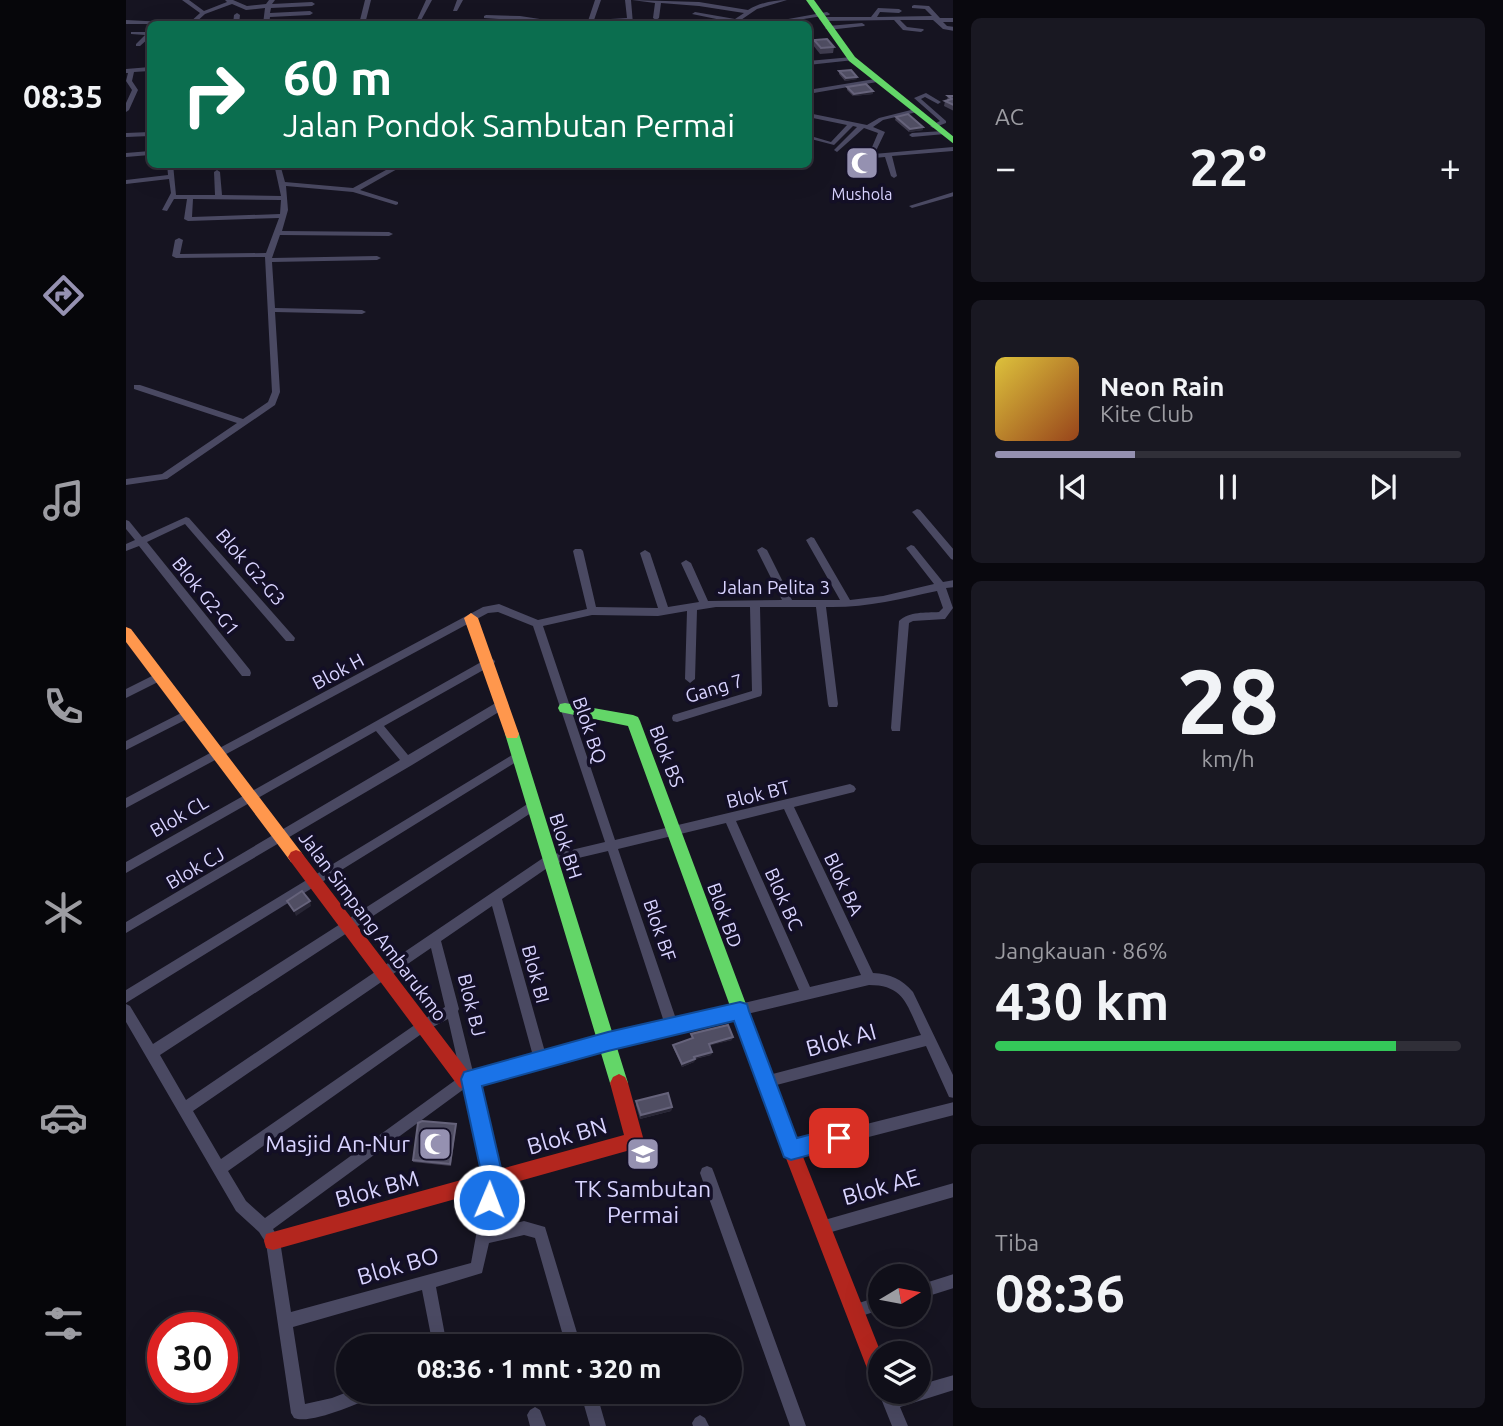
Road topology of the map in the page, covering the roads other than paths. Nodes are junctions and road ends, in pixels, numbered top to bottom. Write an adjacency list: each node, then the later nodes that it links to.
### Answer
1 (184, 0): 20 (street)
2 (368, 0): 34 (street)
3 (429, 0): 35 (street)
4 (460, 0): 16 (street)
5 (598, 0): 37 (street)
6 (628, 0): 38 (street)
7 (635, 0): 11 (street)
8 (784, 0): 19 (street)
9 (810, 0): 42 (street)
10 (230, 1): 12 (street); 20 (street)
11 (657, 1): 14 (street); 27 (street)
12 (270, 3): 13 (street); 24 (street)
13 (312, 4)
14 (699, 4): 19 (street); 22 (street)
15 (914, 6): 29 (street)
16 (455, 10)
17 (864, 10): 42 (street)
18 (899, 11): 26 (street)
19 (749, 12): 41 (street)
20 (202, 13): 31 (street)
21 (310, 13): 24 (street)
22 (695, 14): 39 (street); 40 (street)
23 (237, 15): 32 (street)
24 (267, 15): 33 (street)
25 (486, 17): 36 (street)
26 (874, 17): 28 (street); 42 (street)
27 (656, 18)
28 (896, 19): 29 (street); 48 (street)
29 (935, 19): 30 (street); 47 (street)
30 (953, 20)
31 (194, 21)
32 (236, 21)
33 (266, 21)
34 (363, 21)
35 (418, 21)
36 (518, 21)
37 (592, 21)
38 (629, 21)
39 (693, 21)
40 (725, 21)
41 (737, 21)
42 (823, 21): 44 (street); 46 (street); 53 (street)
43 (126, 22): 45 (street)
44 (812, 22)
45 (147, 23)
46 (862, 25)
47 (953, 29)
48 (921, 30)
49 (133, 33): 50 (street)
50 (147, 34)
51 (147, 37): 52 (street)
52 (138, 45)
53 (852, 59): 54 (street); 57 (street)
54 (812, 64)
55 (147, 69): 56 (street)
56 (129, 71): 60 (street)
57 (875, 81): 58 (street); 61 (street)
58 (812, 89)
59 (938, 102): 66 (street)
60 (126, 110)
61 (915, 111): 64 (street); 66 (street)
62 (812, 116): 63 (street)
63 (852, 123): 64 (street); 69 (street)
64 (865, 126): 71 (street); 73 (street)
65 (147, 134): 67 (street)
66 (943, 134): 68 (street)
67 (126, 135)
68 (912, 135)
69 (814, 139)
70 (953, 149): 74 (street)
71 (837, 150)
72 (147, 153): 75 (street)
73 (873, 153): 74 (street); 76 (street)
74 (888, 154): 81 (street)
75 (126, 155)
76 (851, 158)
77 (171, 168): 82 (street)
78 (278, 168): 84 (street)
79 (395, 168): 85 (street)
80 (217, 172): 88 (street)
81 (894, 176)
82 (172, 177): 83 (street); 87 (street)
83 (126, 181)
84 (282, 184): 85 (street); 89 (street)
85 (354, 190): 91 (street)
86 (953, 194): 92 (street)
87 (173, 197): 90 (street); 93 (street)
88 (219, 198): 89 (street); 90 (street)
89 (284, 198): 94 (street)
90 (190, 200): 94 (street)
91 (396, 203)
92 (912, 206)
93 (165, 210)
94 (283, 216): 96 (street)
95 (330, 221): 97 (street)
96 (275, 233): 97 (street); 100 (street)
97 (325, 234): 98 (street)
98 (389, 234)
99 (179, 240): 100 (street)
100 (269, 257): 101 (street); 102 (street)
101 (377, 258)
102 (271, 310): 103 (street); 105 (street)
103 (362, 312)
104 (137, 387): 105 (street)
105 (243, 422): 106 (street)
106 (126, 482)
107 (917, 512): 116 (street)
108 (126, 523): 110 (street, Blok G2-G1)
109 (811, 540): 123 (street)
110 (140, 541): 111 (street); 130 (street, Blok G2-G3); 133 (street, Blok G2-G1)
111 (126, 548)
112 (911, 548): 119 (street)
113 (762, 550): 122 (street)
114 (578, 551): 126 (street)
115 (645, 553): 127 (street)
116 (953, 556)
117 (686, 563): 120 (street)
118 (953, 583): 119 (street, Jalan Pelita 3)
119 (940, 585): 123 (street, Jalan Pelita 3); 143 (street)
120 (705, 604): 121 (street, Jalan Pelita 3); 125 (street, Jalan Pelita 3)
121 (755, 604): 122 (street, Jalan Pelita 3); 141 (street, Gang 7)
122 (789, 604): 124 (street, Jalan Pelita 3)
123 (847, 604): 124 (street, Jalan Pelita 3)
124 (821, 605): 138 (street)
125 (692, 606): 127 (street, Jalan Pelita 3); 135 (street)
126 (592, 611): 127 (street, Jalan Pelita 3); 129 (street, Jalan Pelita 3)
127 (664, 611)
128 (471, 618): 129 (street); 132 (street, Blok BH); 145 (street, Blok H)
129 (537, 624): 139 (street, Blok BQ)
130 (290, 638)
131 (129, 641): 134 (street)
132 (490, 661): 137 (street, Blok BH); 142 (street, Blok CL)
133 (246, 673)
134 (160, 676): 136 (street); 140 (street)
135 (690, 680)
136 (126, 694)
137 (503, 704): 146 (street, Blok BH); 147 (street, Blok CJ)
138 (832, 704)
139 (565, 708): 154 (street, Blok BS); 156 (street, Blok BQ)
140 (189, 713): 144 (street); 145 (street)
141 (677, 718)
142 (377, 724): 147 (street); 149 (street, Blok CL)
143 (896, 728)
144 (126, 746)
145 (219, 752): 149 (street, Jalan Simpang Ambarukmo); 150 (street, Blok H)
146 (517, 756): 152 (street, Blok BH); 159 (street)
147 (408, 762): 155 (street, Blok CJ)
148 (850, 789): 151 (street, Blok BT)
149 (250, 795): 155 (street, Jalan Simpang Ambarukmo); 158 (street, Blok CL)
150 (126, 803)
151 (788, 804): 153 (street, Blok BT); 165 (street, Blok BA)
152 (533, 806): 157 (street, Blok BH); 161 (street)
153 (730, 819): 154 (street, Blok BT); 166 (street, Blok BC)
154 (674, 832): 156 (street, Blok BT); 170 (street, Blok BD)
155 (282, 837): 159 (street, Jalan Simpang Ambarukmo); 162 (street, Blok CJ)
156 (612, 846): 157 (street, Blok BT); 172 (street, Blok BF)
157 (550, 860): 160 (street); 174 (street, Blok BH)
158 (126, 867)
159 (313, 880): 161 (street, Jalan Simpang Ambarukmo); 167 (street)
160 (496, 899): 163 (street); 176 (street, Blok BI)
161 (349, 927): 164 (street, Jalan Simpang Ambarukmo); 175 (street)
162 (126, 929)
163 (435, 940): 164 (street); 168 (street, Blok BJ)
164 (383, 974): 171 (street, Jalan Simpang Ambarukmo); 181 (street)
165 (869, 979): 166 (street); 173 (street)
166 (807, 993): 170 (street)
167 (126, 997)
168 (453, 1009): 171 (street); 177 (street, Blok BJ)
169 (126, 1010): 175 (street)
170 (740, 1011): 172 (street); 178 (street, Blok BD)
171 (423, 1026): 177 (street, Jalan Simpang Ambarukmo); 183 (street)
172 (672, 1026): 174 (street)
173 (928, 1039): 178 (street, Blok AI); 179 (street)
174 (608, 1041): 176 (street); 185 (street, Blok BN)
175 (153, 1052): 181 (street)
176 (540, 1059): 177 (street)
177 (468, 1080): 185 (street, Blok BJ); 187 (street)
178 (765, 1082): 182 (street, Blok BD)
179 (953, 1090)
180 (953, 1108): 182 (street)
181 (184, 1109): 183 (street)
182 (791, 1150): 188 (street, Blok BD)
183 (219, 1169): 187 (street)
184 (707, 1173): 207 (street)
185 (493, 1181): 189 (street, Blok BO); 190 (street, Blok BM)
186 (953, 1190): 188 (street, Blok AE)
187 (264, 1227): 190 (street)
188 (821, 1228): 195 (street, Blok BD)
189 (482, 1238): 191 (street, Blok BO); 198 (street)
190 (273, 1241): 196 (street)
191 (428, 1282): 196 (street, Blok BO); 197 (street)
192 (953, 1282): 193 (street)
193 (931, 1289)
194 (868, 1307): 195 (street)
195 (855, 1311): 199 (street, Blok BD)
196 (287, 1321): 205 (street)
197 (438, 1334)
198 (570, 1334)
199 (868, 1345)
200 (953, 1382): 201 (street)
201 (931, 1387)
202 (340, 1404): 205 (street)
203 (592, 1404): 206 (street)
204 (891, 1404): 208 (street)
205 (311, 1416)
206 (598, 1426)
207 (798, 1426)
208 (900, 1426)

